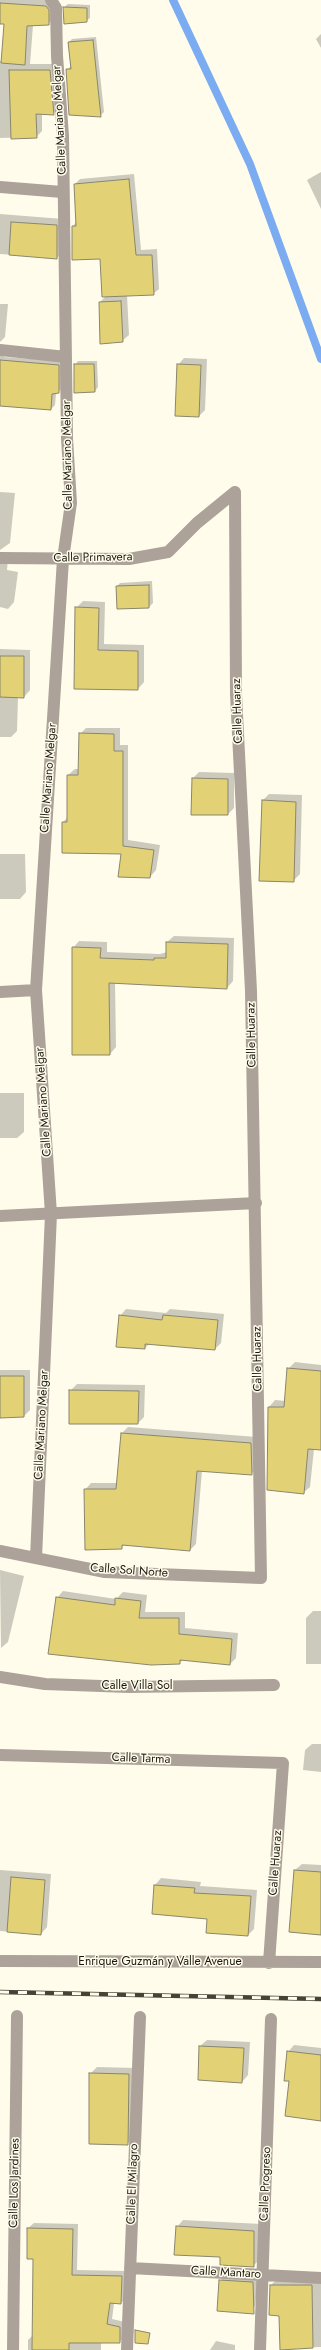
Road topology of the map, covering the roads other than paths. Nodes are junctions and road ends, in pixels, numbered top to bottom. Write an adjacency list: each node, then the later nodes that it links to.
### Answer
1 (51, 0): 3 (street, Calle Mariano Melgar)
2 (0, 187): 3 (street)
3 (62, 192): 5 (street, Calle Mariano Melgar)
4 (0, 350): 5 (street)
5 (66, 357): 8 (street, Calle Mariano Melgar)
6 (234, 492): 8 (street, Calle Primavera); 11 (street, Calle Huaraz)
7 (0, 558): 8 (street, Calle Primavera)
8 (62, 558): 9 (street, Calle Mariano Melgar)
9 (36, 990): 10 (street); 12 (street, Calle Mariano Melgar)
10 (0, 992)
11 (256, 1203): 12 (street); 16 (street, Calle Huaraz)
12 (51, 1214): 13 (street); 15 (street, Calle Mariano Melgar)
13 (0, 1216)
14 (0, 1551): 15 (street, Calle Sol Norte)
15 (36, 1558): 16 (street, Calle Sol Norte)
16 (260, 1578)
17 (0, 1677): 18 (street, Calle Villa Sol)
18 (274, 1686)
19 (0, 1755): 20 (street, Calle Tarma)
20 (283, 1763): 22 (street, Calle Huaraz)
21 (0, 1961): 22 (street, Enrique Guzmán y Valle Avenue)
22 (269, 1962): 23 (street, Enrique Guzmán y Valle Avenue)
23 (321, 1962)
24 (17, 2016): 30 (street, Calle Los Jardines)
25 (140, 2017): 27 (street, Calle El Milagro)
26 (271, 2019): 28 (street, Calle Progreso)
27 (130, 2268): 28 (street, Calle Mantaro); 31 (street, Calle El Milagro)
28 (263, 2275): 29 (street, Calle Mantaro); 32 (street, Calle Progreso)
29 (321, 2278)
30 (13, 2350)
31 (127, 2350)
32 (260, 2350)

